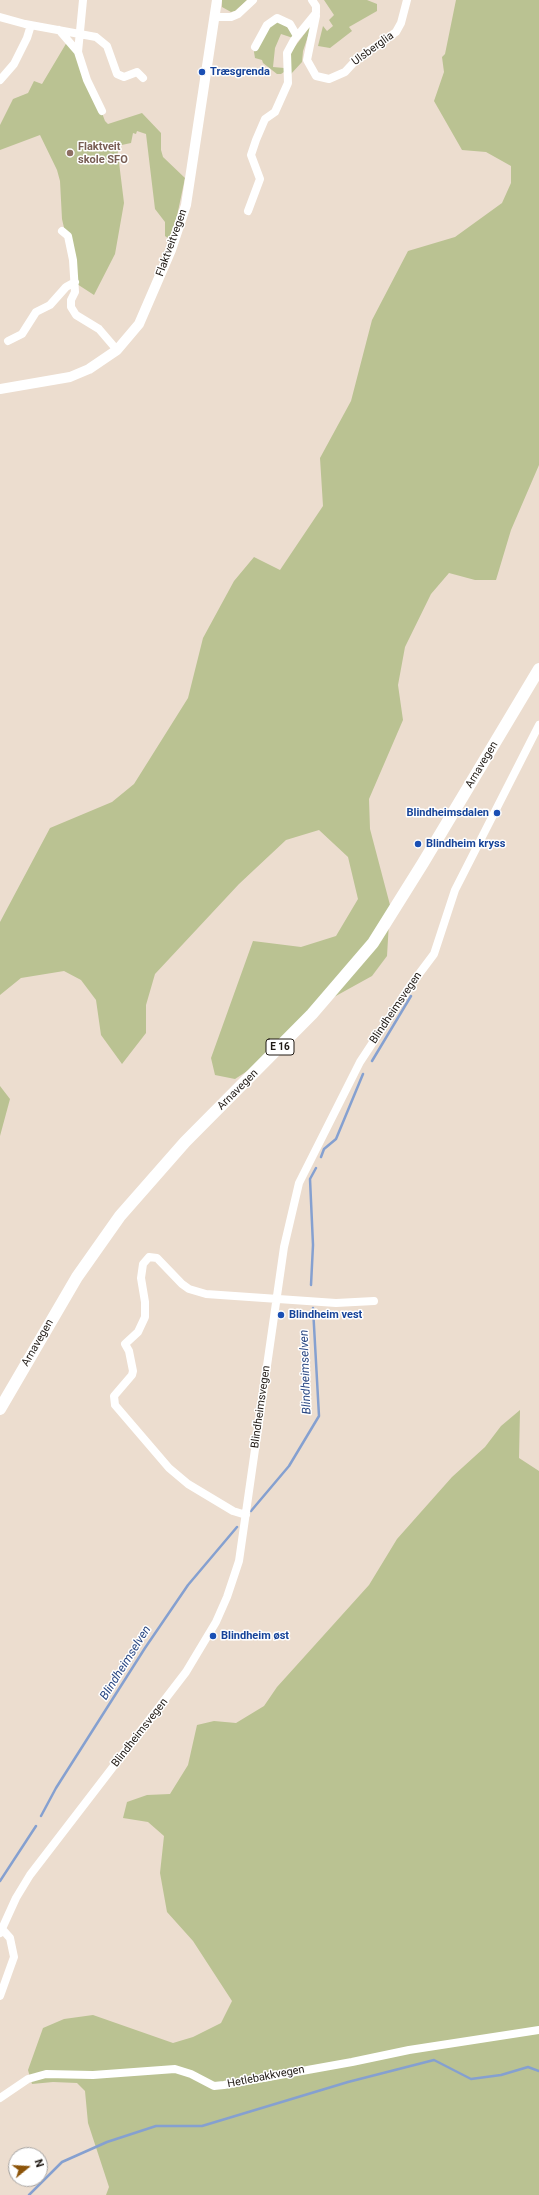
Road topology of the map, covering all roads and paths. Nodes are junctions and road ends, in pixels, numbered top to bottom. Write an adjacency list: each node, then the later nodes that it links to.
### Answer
1 (83, 0): 11 (street)
2 (217, 0): 8 (main road, Flaktveitvegen)
3 (253, 0): 8 (street)
4 (312, 0): 6 (street, Ulsberglia)
5 (407, 0): 6 (street, Ulsberglia)
6 (316, 13): 12 (street)
7 (0, 17): 9 (street)
8 (214, 17): 22 (main road, Flaktveitvegen)
9 (31, 25): 10 (street); 16 (street)
10 (60, 30): 11 (street); 14 (street)
11 (80, 34): 14 (street); 15 (street)
12 (297, 36): 13 (street); 18 (street)
13 (255, 47)
14 (78, 52): 17 (street)
15 (143, 78)
16 (0, 80)
17 (102, 111)
18 (248, 211)
19 (62, 230): 20 (street)
20 (75, 282): 21 (street); 22 (street)
21 (8, 341)
22 (117, 350): 23 (main road, Flaktveitvegen)
23 (0, 390)
24 (539, 669): 28 (highway, Arnavegen / E 16)
25 (539, 725): 26 (street, Blindheimsvegen)
26 (276, 1299): 27 (street); 29 (street, Blindheimsvegen); 29 (street)
27 (374, 1301)
28 (0, 1409)
29 (246, 1515): 30 (street, Blindheimsvegen)
30 (1, 1931): 31 (street)
31 (0, 1996)
32 (539, 2030): 33 (street, Hetlebakkvegen)
33 (0, 2098)

